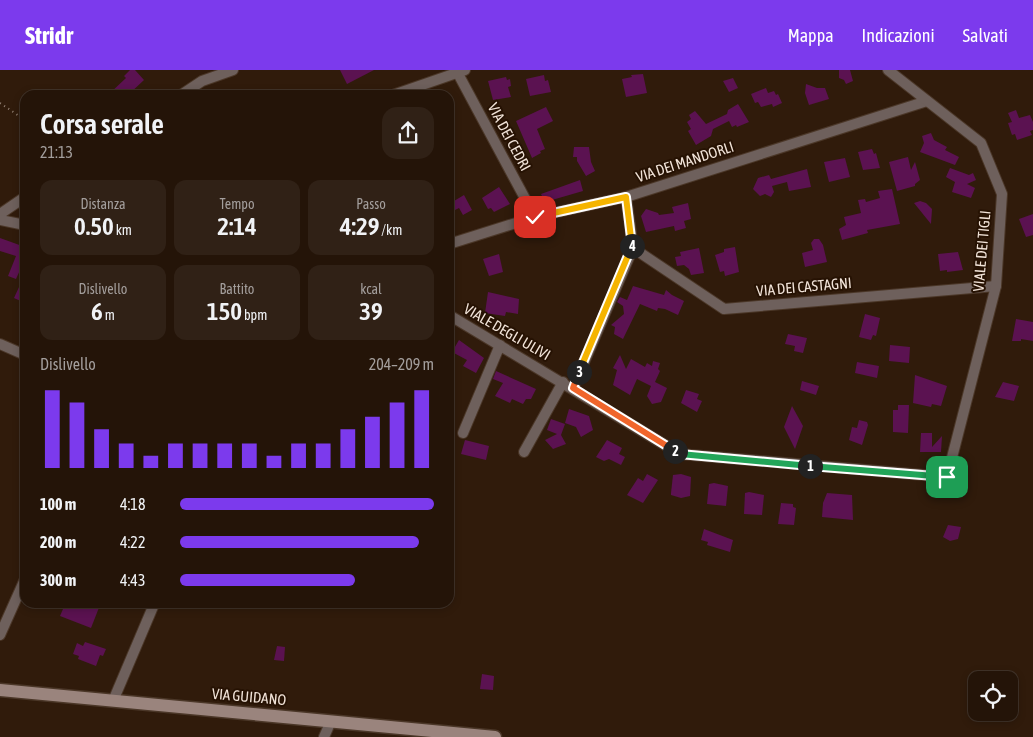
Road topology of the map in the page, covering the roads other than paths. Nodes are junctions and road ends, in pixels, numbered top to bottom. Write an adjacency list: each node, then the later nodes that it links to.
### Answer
1 (233, 70): 4 (street)
2 (888, 70): 6 (street, VIALE DEI TIGLI)
3 (460, 71): 5 (street); 10 (street, VIA DEI CEDRI)
4 (188, 90)
5 (407, 90)
6 (927, 101): 7 (street, VIA DEI MANDORLI); 15 (street, VIALE DEI TIGLI)
7 (626, 197): 10 (street, VIA DEI MANDORLI); 14 (street)
8 (20, 200): 9 (street)
9 (0, 214)
10 (535, 217): 13 (street, VIA DEI MANDORLI)
11 (0, 220): 12 (street)
12 (20, 225)
13 (454, 242)
14 (633, 248): 15 (street, VIA DEI CASTAGNI); 20 (street)
15 (996, 286): 23 (street, VIALE DEI TIGLI)
16 (454, 319): 18 (street, VIALE DEGLI ULIVI)
17 (0, 344): 19 (street)
18 (500, 345): 20 (street, VIALE DEGLI ULIVI); 21 (street)
19 (20, 353)
20 (568, 385): 22 (street); 23 (street, VIALE DEGLI ULIVI)
21 (463, 433)
22 (524, 452)
23 (947, 477)
24 (20, 588): 26 (street)
25 (153, 608): 29 (street)
26 (4, 617): 27 (street)
27 (0, 635)
28 (0, 690): 29 (main road, VIA GUIDANO)
29 (114, 701): 30 (main road, VIA GUIDANO)
30 (331, 722): 31 (street); 32 (main road, VIA GUIDANO)
31 (324, 737)
32 (495, 737)

